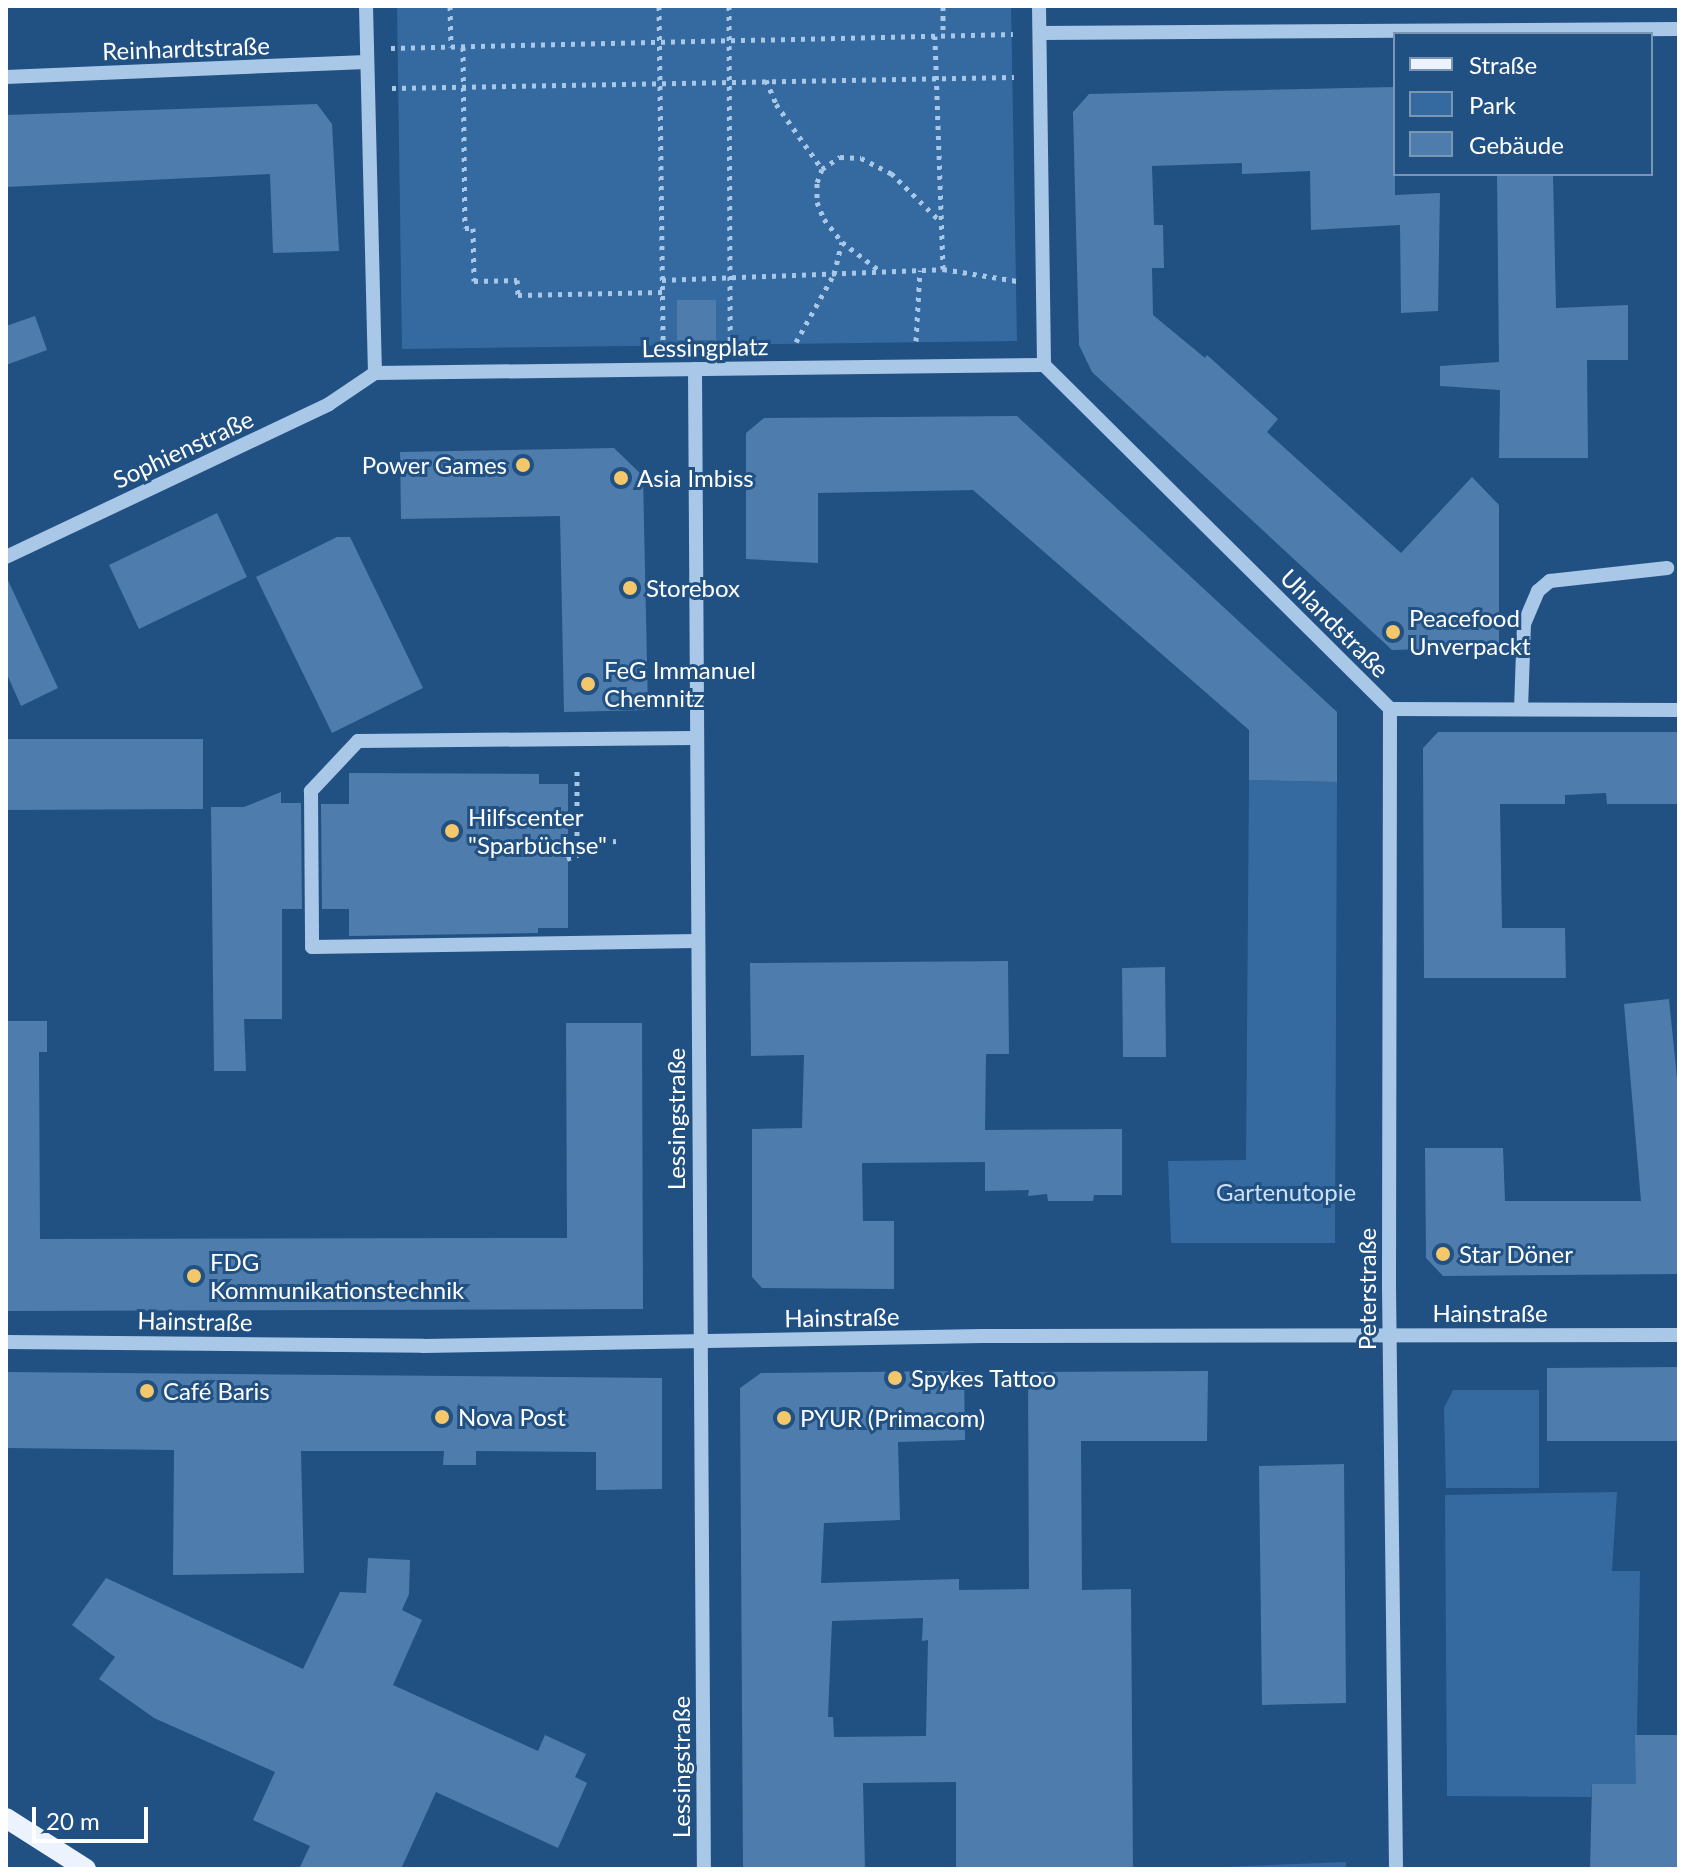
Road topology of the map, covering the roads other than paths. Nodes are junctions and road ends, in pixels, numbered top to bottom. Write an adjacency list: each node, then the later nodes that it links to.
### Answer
1 (366, 6): 5 (street)
2 (1039, 6): 4 (street)
3 (1679, 29): 4 (street)
4 (1040, 33): 7 (street)
5 (367, 55): 6 (street, Reinhardtstraße); 9 (street)
6 (6, 77)
7 (1044, 365): 8 (street, Lessingplatz); 12 (street, Uhlandstraße)
8 (695, 369): 9 (street, Lessingplatz); 15 (street, Lessingstraße)
9 (375, 373): 10 (street, Sophienstraße)
10 (6, 557)
11 (1667, 568): 13 (street)
12 (1390, 709): 13 (street, Uhlandstraße); 17 (street, Peterstraße)
13 (1521, 709): 14 (street, Uhlandstraße)
14 (1679, 710)
15 (695, 738): 16 (street, Lessingstraße); 16 (street)
16 (697, 941): 20 (street, Lessingstraße)
17 (1389, 1335): 18 (street, Hainstraße); 20 (street, Hainstraße); 24 (street, Peterstraße)
18 (1679, 1335)
19 (6, 1342): 20 (street, Hainstraße)
20 (699, 1343): 23 (street, Lessingstraße)
21 (6, 1818): 22 (main road)
22 (86, 1869)
23 (704, 1869)
24 (1396, 1869)

